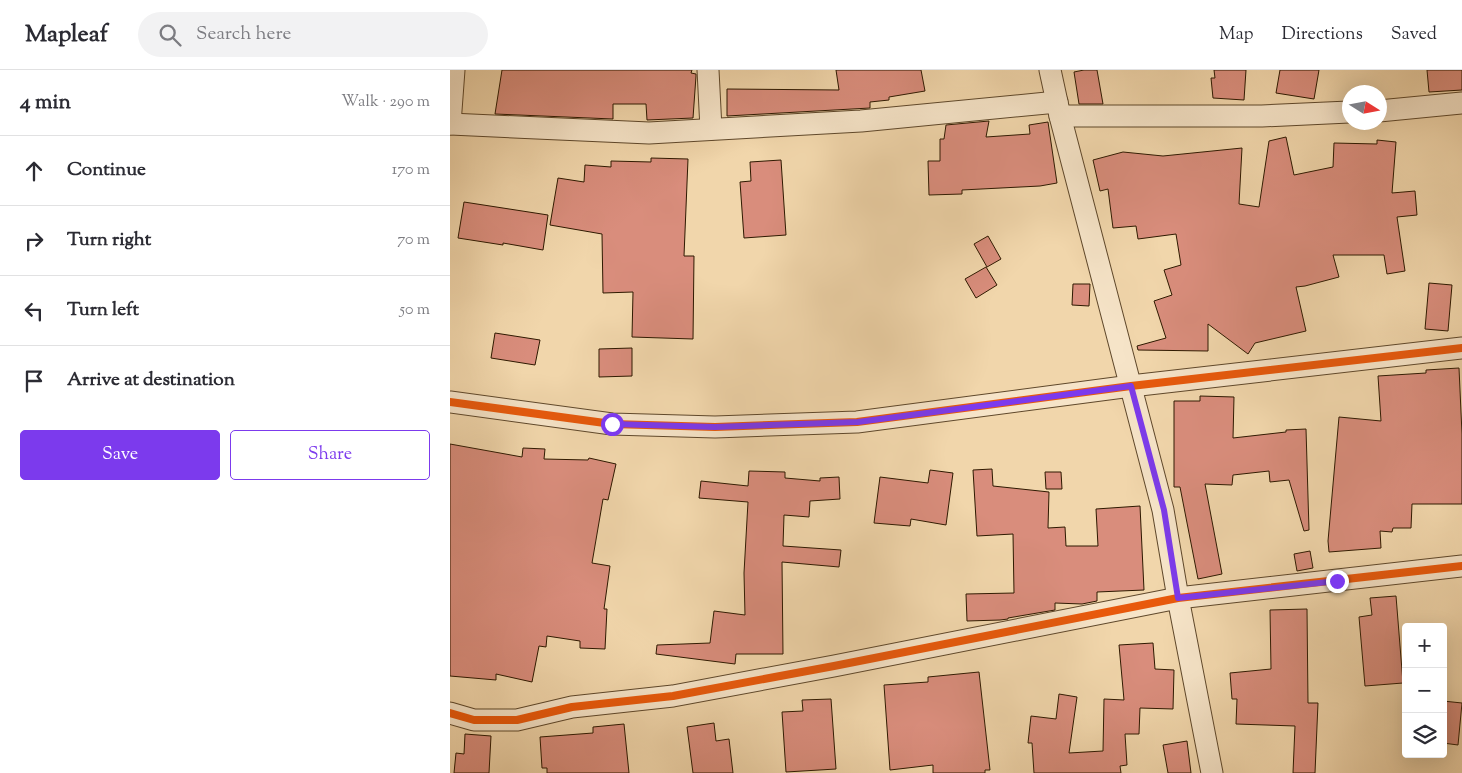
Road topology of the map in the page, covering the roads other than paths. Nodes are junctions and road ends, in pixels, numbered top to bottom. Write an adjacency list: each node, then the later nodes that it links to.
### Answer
1 (454, 70): 8 (street)
2 (708, 70): 9 (street)
3 (1050, 70): 5 (street)
4 (1462, 103): 6 (street)
5 (1058, 109): 7 (street); 9 (street); 11 (street)
6 (1387, 110)
7 (1342, 112)
8 (450, 124): 9 (street)
9 (711, 129)
10 (1462, 348): 11 (street)
11 (1131, 386): 12 (street); 14 (street)
12 (450, 402)
13 (1462, 566): 14 (street)
14 (1178, 598): 15 (street); 16 (street)
15 (450, 713)
16 (1212, 773)

